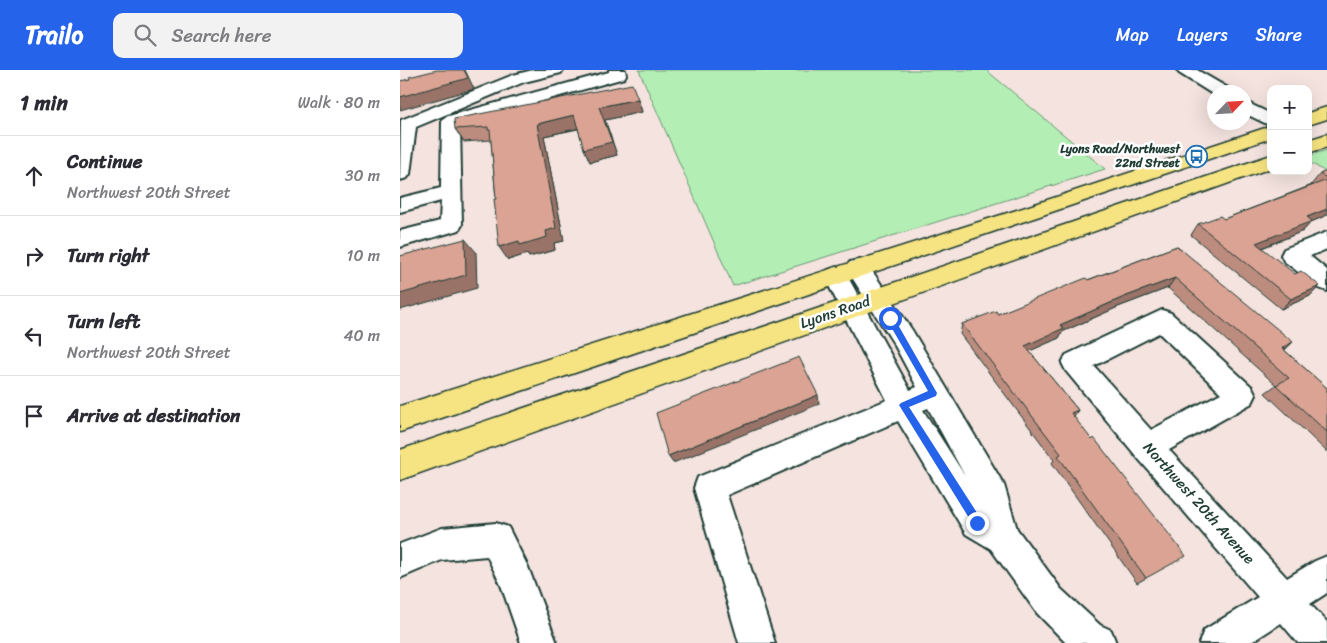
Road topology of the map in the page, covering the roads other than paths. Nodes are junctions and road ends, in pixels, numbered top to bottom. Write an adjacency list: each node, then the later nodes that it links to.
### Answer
1 (555, 70): 7 (street)
2 (617, 70): 7 (street)
3 (1185, 70): 4 (street)
4 (1210, 85)
5 (1252, 110): 9 (street)
6 (1327, 113): 8 (main road)
7 (451, 114): 12 (street); 13 (street)
8 (1312, 118)
9 (1267, 119)
10 (1267, 133): 17 (main road)
11 (1267, 161): 19 (main road, Lyons Road)
12 (400, 174)
13 (451, 192): 14 (street); 15 (street)
14 (400, 205)
15 (400, 239)
16 (1327, 240): 18 (street)
17 (847, 272): 19 (street); 22 (main road)
18 (1327, 282)
19 (865, 302): 20 (street); 21 (street); 24 (main road, Lyons Road)
20 (933, 393): 21 (street); 25 (street)
21 (904, 405): 25 (street); 30 (street)
22 (400, 420)
23 (1147, 447): 23 (street, Northwest 20th Avenue); 28 (street, Northwest 20th Avenue)
24 (400, 465)
25 (1003, 537): 31 (street)
26 (400, 560): 29 (street)
27 (1327, 573): 28 (street)
28 (1286, 601): 32 (street); 33 (street, Northwest 20th Avenue)
29 (539, 643)
30 (757, 643)
31 (1098, 643)
32 (1217, 643)
33 (1322, 643)

